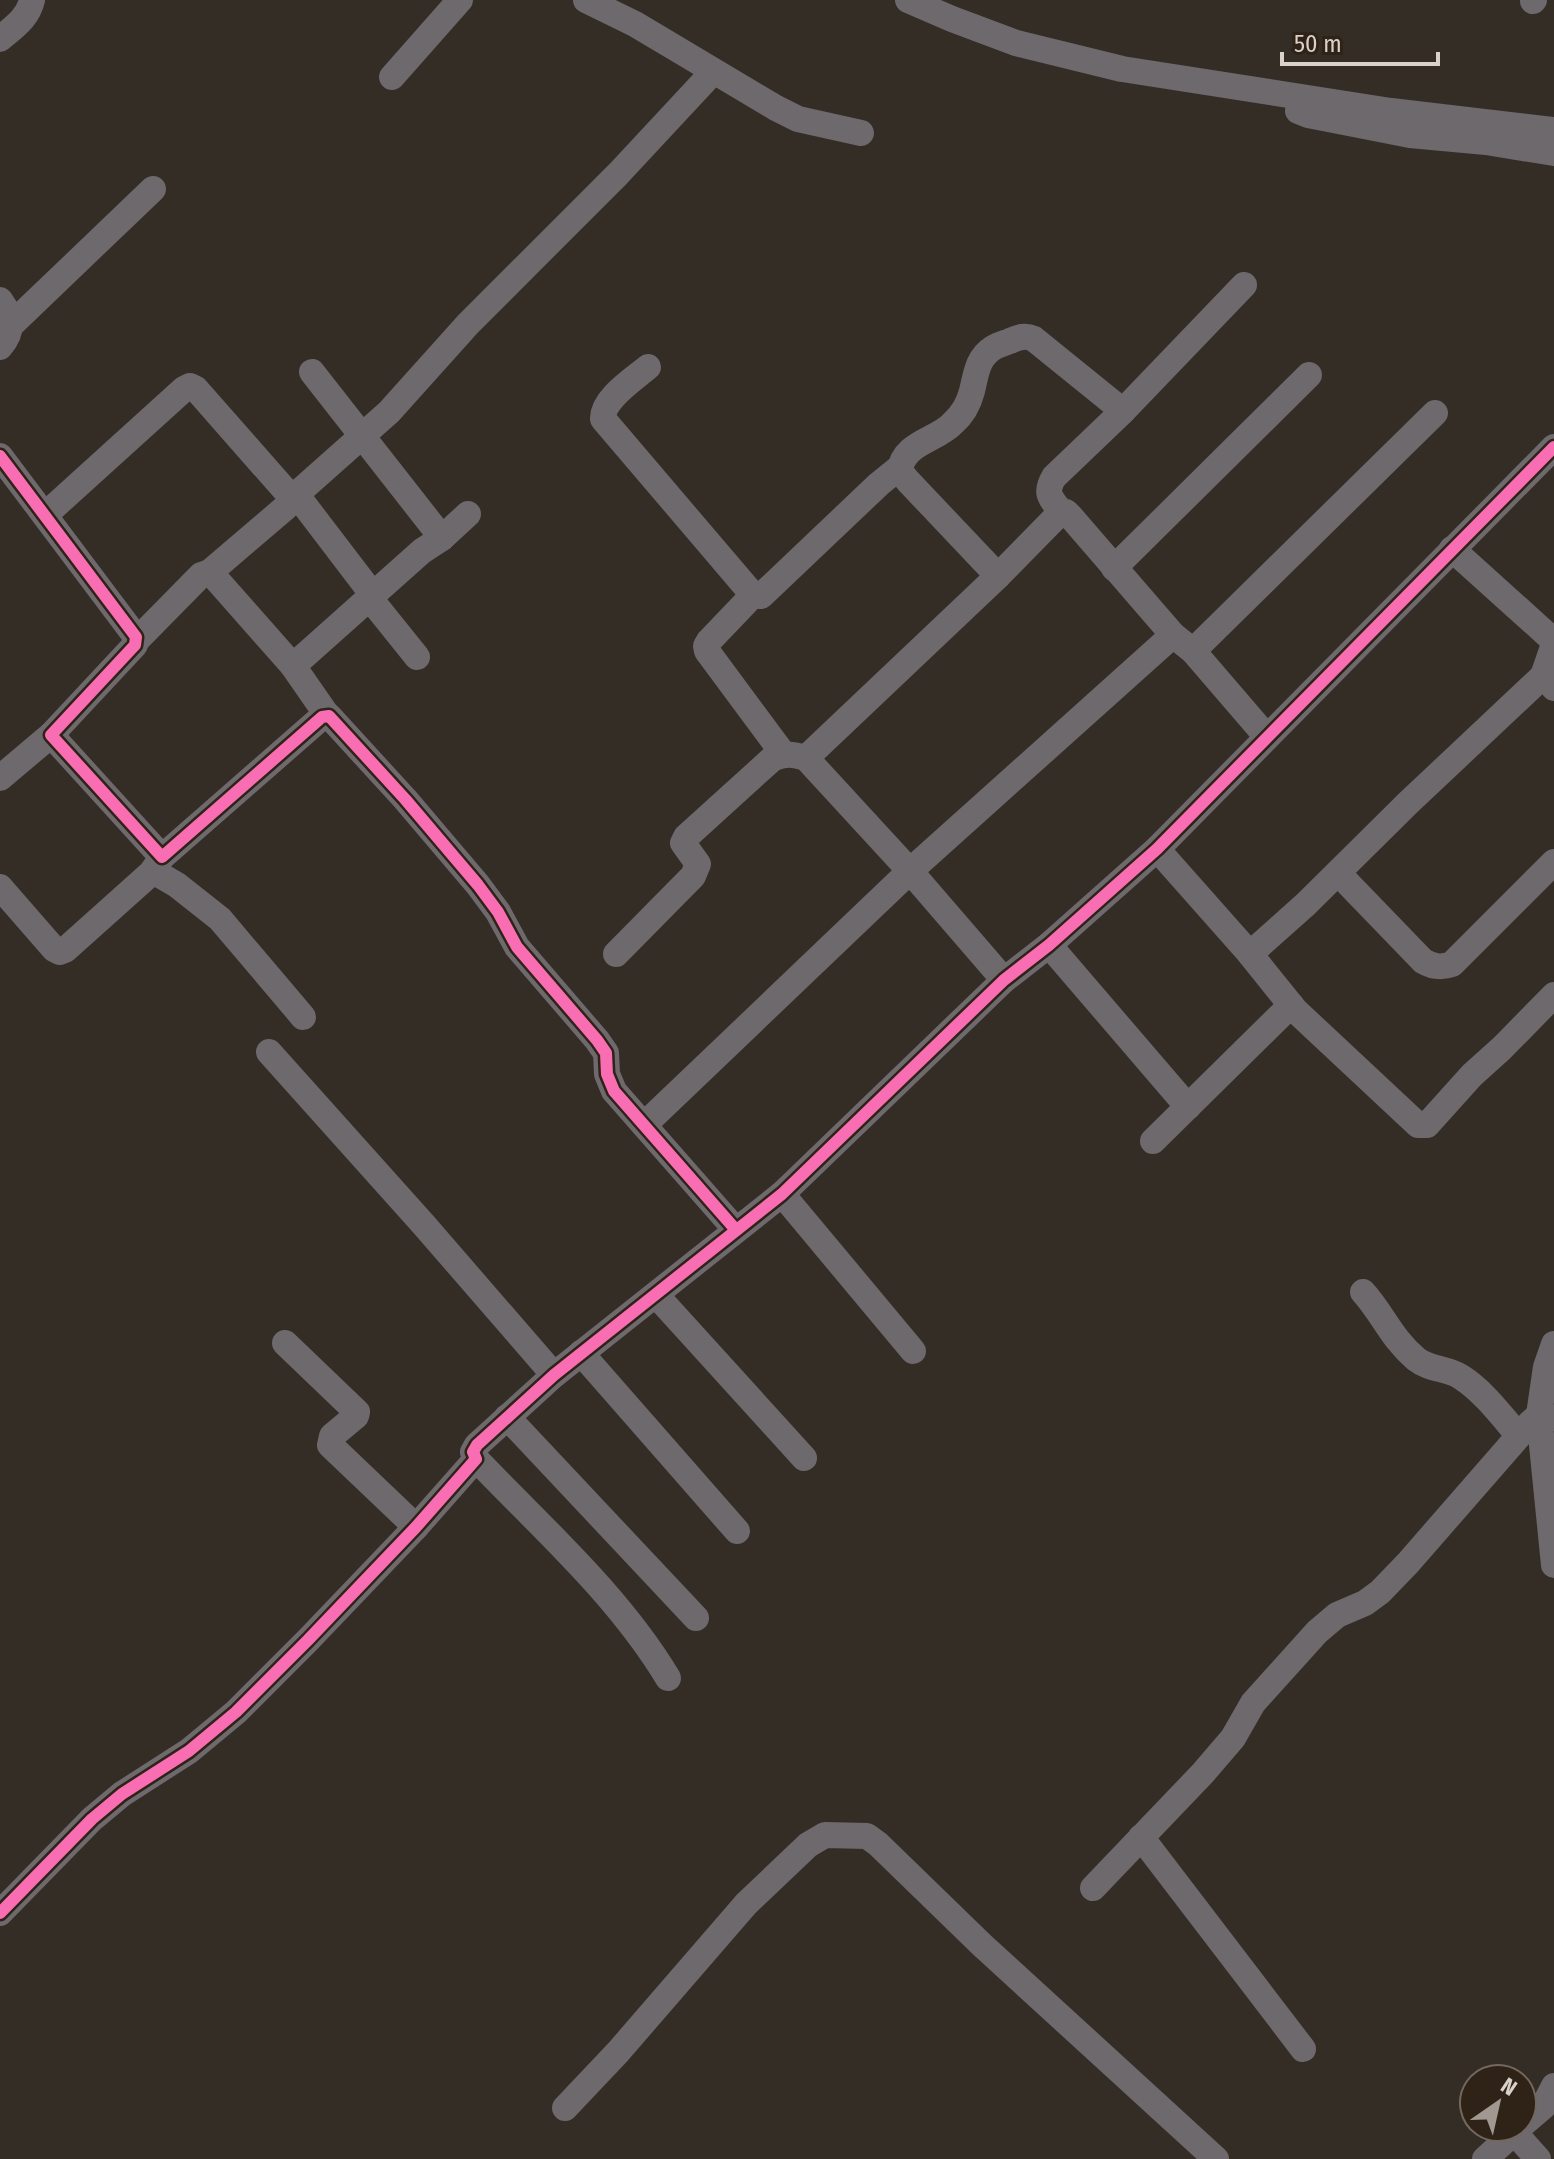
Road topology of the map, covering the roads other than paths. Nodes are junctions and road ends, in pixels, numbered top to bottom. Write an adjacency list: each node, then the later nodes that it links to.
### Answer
1 (32, 0): 6 (street)
2 (460, 0): 8 (street)
3 (586, 0): 7 (street)
4 (908, 0): 5 (street)
5 (958, 10): 9 (street)
6 (0, 39)
7 (713, 72): 11 (street); 22 (street)
8 (392, 77)
9 (1288, 95): 10 (street); 12 (street)
10 (1554, 130)
11 (861, 133)
12 (1554, 153)
13 (153, 189): 16 (street)
14 (1244, 285): 20 (street)
15 (0, 300): 16 (street)
16 (6, 336)
17 (648, 367): 36 (street)
18 (312, 372): 22 (street)
19 (1309, 375): 32 (street)
20 (1123, 411): 25 (street); 27 (street)
21 (1435, 413): 38 (street)
22 (362, 436): 26 (street); 30 (street)
23 (1554, 447): 31 (street)
24 (0, 456): 29 (street)
25 (900, 467): 34 (street); 36 (street)
26 (293, 497): 29 (street); 33 (street); 35 (street)
27 (1061, 512): 32 (street); 34 (street)
28 (468, 514): 30 (street)
29 (45, 515): 37 (street)
30 (442, 538): 35 (street)
31 (1452, 549): 41 (street); 44 (street)
32 (1114, 568): 38 (street)
33 (210, 572): 37 (street); 40 (street)
34 (998, 576): 45 (street)
35 (373, 595): 39 (street); 40 (street)
36 (753, 595): 45 (street)
37 (137, 640): 43 (street)
38 (1183, 643): 44 (street); 50 (street)
39 (417, 657)
40 (293, 666): 42 (street)
41 (1549, 682): 51 (street)
42 (327, 715): 49 (street); 62 (street)
43 (51, 735): 46 (street); 49 (street)
44 (1267, 737): 47 (street)
45 (795, 756): 50 (street); 54 (street)
46 (0, 778)
47 (1157, 849): 53 (street); 55 (street)
48 (1554, 862): 51 (street)
49 (158, 864): 52 (street); 59 (street)
50 (910, 871): 56 (street); 62 (street)
51 (1338, 873): 55 (street)
52 (0, 887)
53 (1049, 945): 56 (street); 61 (street)
54 (616, 954)
55 (1250, 954): 58 (street)
56 (1004, 980): 64 (street)
57 (1554, 995): 58 (street)
58 (1291, 1005): 61 (street)
59 (303, 1017)
60 (269, 1052): 72 (street)
61 (1188, 1107): 63 (street)
62 (644, 1125): 65 (street)
63 (1153, 1141)
64 (782, 1194): 65 (street); 70 (street)
65 (736, 1230): 67 (street)
66 (1363, 1292): 75 (street)
67 (656, 1295): 71 (street); 76 (street)
68 (285, 1343): 78 (street)
69 (1554, 1344): 73 (street)
70 (913, 1351)
71 (581, 1353): 72 (street); 79 (street)
72 (554, 1375): 74 (street)
73 (1546, 1416): 75 (street); 80 (street)
74 (507, 1417): 77 (street); 81 (street)
75 (1518, 1435): 83 (street)
76 (804, 1458)
77 (476, 1459): 78 (street); 82 (street)
78 (416, 1527): 85 (street)
79 (737, 1531)
80 (1554, 1565)
81 (696, 1618)
82 (668, 1678)
83 (1141, 1837): 84 (street); 86 (street)
84 (1093, 1888)
85 (0, 1913)
86 (1303, 2049)
87 (1554, 2086): 89 (street)
88 (565, 2108): 91 (street)
89 (1538, 2111)
90 (1503, 2143): 92 (street)
91 (1216, 2159)
92 (1485, 2159)

